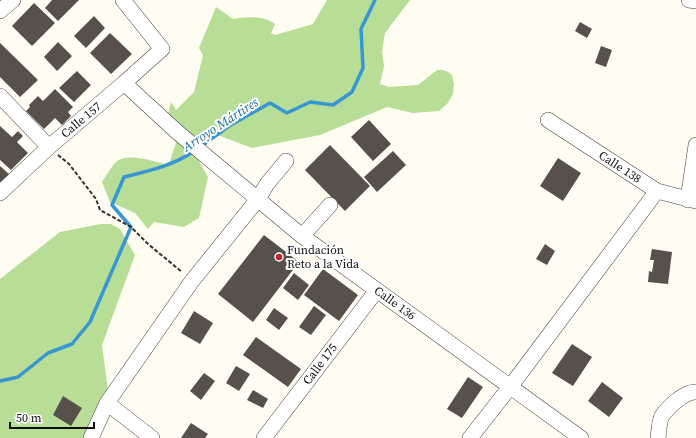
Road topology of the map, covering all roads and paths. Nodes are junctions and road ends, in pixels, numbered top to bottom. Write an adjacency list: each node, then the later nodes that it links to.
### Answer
1 (13, 0): 5 (street)
2 (123, 0): 6 (street, Calle 157)
3 (689, 0): 4 (street)
4 (696, 1)
5 (0, 12)
6 (124, 83): 10 (street, Calle 157); 14 (street, Calle 136)
7 (0, 96): 10 (street)
8 (548, 120): 12 (street, Calle 138)
9 (696, 145): 15 (street)
10 (49, 147): 13 (street, Calle 157); 18 (path)
11 (286, 161): 14 (street)
12 (657, 191): 15 (street, Calle 138); 20 (street)
13 (0, 193)
14 (258, 199): 17 (street, Calle 136); 18 (street)
15 (692, 201)
16 (330, 205): 17 (street)
17 (302, 236): 19 (street, Calle 136)
18 (192, 281): 22 (street)
19 (377, 290): 20 (street, Calle 136); 25 (street, Calle 175)
20 (510, 387): 26 (street); 27 (street, Calle 136)
21 (694, 392): 28 (street)
22 (107, 403): 23 (street); 24 (street)
23 (91, 438)
24 (152, 438)
25 (264, 438)
26 (470, 438)
27 (581, 438)
28 (658, 438)

